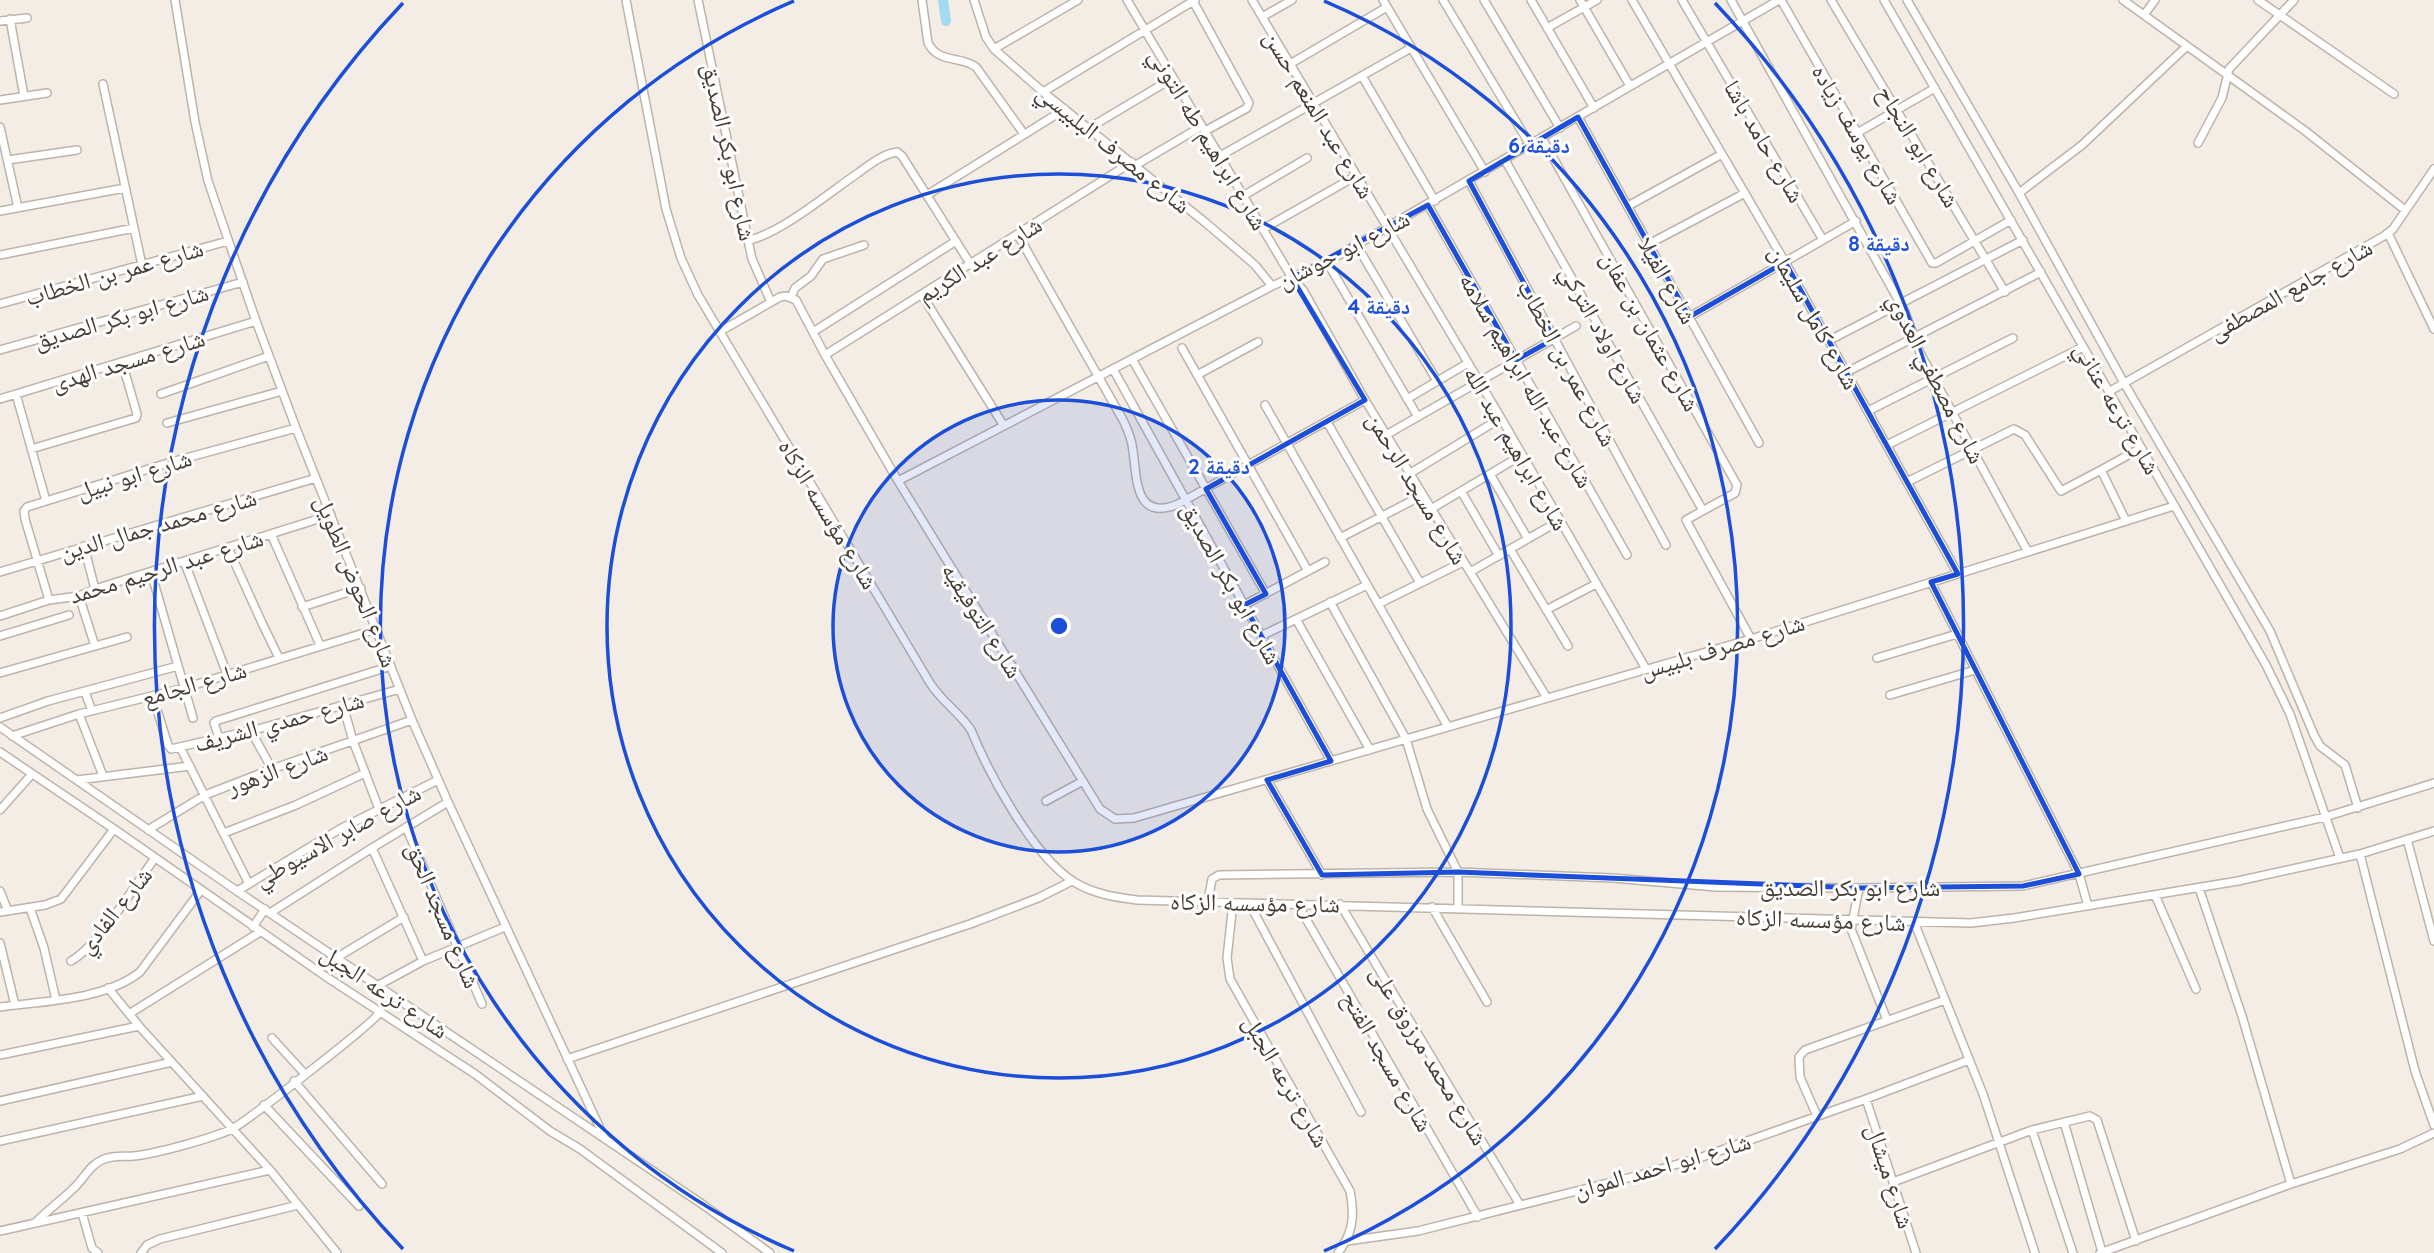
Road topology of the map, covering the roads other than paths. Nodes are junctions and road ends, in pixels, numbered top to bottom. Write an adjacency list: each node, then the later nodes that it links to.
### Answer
1 (175, 0): 99 (street, شارع الحوض الطويل)
2 (626, 0): 125 (street, شارع مؤسسه الزكاه)
3 (698, 0): 96 (street, شارع ابو بكر الصديق)
4 (922, 0): 64 (street, شارع مصرف البلبيسي)
5 (974, 0): 40 (street, شارع مصرف البلبيسي)
6 (1078, 0): 40 (street)
7 (1127, 0): 36 (street, شارع ابراهيم طه التوني)
8 (1194, 0): 36 (street); 62 (street, شارع عبد الكريم)
9 (1252, 0): 30 (street, شارع عبد المنعم حسن)
10 (1292, 0): 30 (street)
11 (1443, 0): 67 (street)
12 (1484, 0): 61 (street)
13 (1531, 0): 35 (street)
14 (1597, 0): 27 (street)
15 (1632, 0): 42 (street, شارع كامل سليمان)
16 (1682, 0): 37 (street, شارع حامد باشا)
17 (1731, 0): 34 (street, شارع مصطفي العدوي)
18 (1780, 0): 34 (street, شارع ابو حوشان); 63 (street, شارع يوسف زياده)
19 (1831, 0): 57 (street, شارع ابو النجاح)
20 (1884, 0): 48 (street, شارع ترعه عناني)
21 (1907, 0): 81 (street, شارع ترعه عناني)
22 (2123, 0): 29 (street)
23 (2155, 0): 29 (street)
24 (2258, 0): 28 (street)
25 (2294, 0): 28 (street)
26 (1385, 3): 39 (street); 41 (street)
27 (1582, 4): 35 (street); 47 (street)
28 (2278, 14): 43 (street); 51 (street)
29 (2144, 15): 38 (street)
30 (1262, 17): 41 (street, شارع عبد المنعم حسن)
31 (27, 18): 32 (street)
32 (10, 19): 33 (street); 52 (street)
33 (0, 20)
34 (1743, 20): 37 (street, شارع ابو حوشان); 90 (street, شارع مصطفي العدوي)
35 (1547, 28): 55 (street)
36 (1145, 30): 45 (street, شارع ابراهيم طه التوني); 49 (street)
37 (1707, 42): 42 (street, شارع ابو حوشان); 97 (street, شارع حامد باشا)
38 (2188, 46): 43 (street); 81 (street)
39 (1411, 48): 44 (street); 76 (street)
40 (994, 49): 49 (street, شارع مصرف البلبيسي)
41 (1290, 64): 54 (street, شارع عبد المنعم حسن)
42 (1668, 64): 47 (street, شارع ابو حوشان); 69 (street, شارع كامل سليمان)
43 (2227, 75): 66 (street); 87 (street)
44 (1362, 76): 54 (street); 84 (street, شارع عبد الله ابراهيم سلامه)
45 (1173, 78): 60 (street); 62 (street, شارع ابراهيم طه التوني)
46 (103, 84): 79 (street)
47 (1630, 86): 55 (street, شارع ابو حوشان)
48 (1935, 88): 57 (street); 89 (street, شارع ترعه عناني)
49 (1043, 92): 56 (street, شارع مصرف البلبيسي)
50 (47, 93): 52 (street)
51 (2394, 94)
52 (24, 96): 53 (street)
53 (0, 100)
54 (1313, 104): 70 (street); 77 (street, شارع عبد المنعم حسن)
55 (1594, 108): 58 (street, شارع ابو حوشان)
56 (1065, 109): 60 (street, شارع مصرف البلبيسي); 64 (street)
57 (1897, 110): 63 (street); 101 (street, شارع ابو النجاح)
58 (1578, 117): 61 (street, شارع ابو حوشان); 85 (street, شارع الفيلا)
59 (0, 127): 72 (street)
60 (1089, 128): 74 (street, شارع مصرف البلبيسي)
61 (1560, 128): 65 (street, شارع ابو حوشان)
62 (1203, 129): 70 (street, شارع ابراهيم طه التوني); 74 (street, شارع عبد الكريم)
63 (1857, 133): 101 (street, شارع يوسف زياده)
64 (1024, 134): 82 (street)
65 (1542, 138): 67 (street, شارع ابو حوشان); 187 (street, شارع عثمان بن عفان)
66 (2198, 143)
67 (1530, 145): 73 (street, شارع ابو حوشان)
68 (77, 150): 72 (street)
69 (1722, 154): 80 (street, شارع كامل سليمان); 85 (street)
70 (1220, 156): 83 (street, شارع ابراهيم طه التوني)
71 (1307, 158): 83 (street)
72 (8, 160): 86 (street)
73 (1506, 160): 76 (street, شارع ابو حوشان); 187 (street, شارع اولاد التركي)
74 (1134, 164): 95 (street, شارع عبد الكريم); 114 (street, شارع مصرف البلبيسي)
75 (2434, 169): 87 (street, شارع جامع المصطفى)
76 (1485, 172): 78 (street, شارع ابو حوشان)
77 (1356, 176): 92 (street); 93 (street, شارع عبد المنعم حسن)
78 (1469, 181): 84 (street, شارع ابو حوشان); 128 (street, شارع عمر بن الخطاب)
79 (125, 188): 86 (street); 91 (street)
80 (1745, 193): 102 (street); 108 (street, شارع كامل سليمان)
81 (2019, 193): 148 (street, شارع ترعه عناني)
82 (927, 195): 96 (street); 100 (street)
83 (1243, 196): 92 (street, شارع ابراهيم طه التوني)
84 (1432, 203): 93 (street, شارع ابو حوشان); 138 (street, شارع عبد الله ابراهيم سلامه)
85 (1628, 206): 102 (street, شارع الفيلا)
86 (18, 208): 88 (street)
87 (2405, 210): 94 (street, شارع جامع المصطفى)
88 (0, 211)
89 (2011, 220): 98 (street, شارع ترعه عناني); 101 (street, شارع يوسف زياده)
90 (1856, 221): 97 (street); 120 (street, شارع مصطفي العدوي)
91 (134, 228): 105 (street); 109 (street)
92 (1263, 229): 112 (street, شارع ابراهيم طه التوني)
93 (1387, 229): 104 (street, شارع ابو حوشان); 140 (street, شارع ابراهيم عبد الله)
94 (2388, 233): 124 (street); 148 (street, شارع جامع المصطفى)
95 (1018, 235): 110 (street, شارع عبد الكريم); 144 (street)
96 (750, 240): 118 (street, شارع ابو بكر الصديق)
97 (1823, 240): 108 (street)
98 (2023, 240): 106 (street); 111 (street, شارع ترعه عناني)
99 (228, 241): 109 (street, شارع عمر بن الخطاب); 113 (street, شارع الحوض الطويل)
100 (956, 241): 110 (street); 126 (street)
101 (1975, 241): 106 (street, شارع ابو النجاح)
102 (1649, 244): 121 (street, شارع الفيلا)
103 (864, 245): 117 (street)
104 (1357, 246): 107 (street, شارع ابو حوشان); 146 (street)
105 (0, 255)
106 (1986, 259): 115 (street, شارع ابو النجاح); 120 (street)
107 (1327, 262): 112 (street, شارع ابو حوشان); 154 (street)
108 (1785, 262): 121 (street); 130 (street, شارع كامل سليمان)
109 (142, 265): 119 (street, شارع عمر بن الخطاب)
110 (971, 265): 116 (street, شارع عبد الكريم)
111 (2041, 272): 115 (street); 132 (street, شارع ترعه عناني)
112 (1292, 278): 114 (street, شارع ابو حوشان); 155 (street, شارع مسجد الرحمن)
113 (243, 282): 122 (street, شارع الحوض الطويل); 134 (street, شارع ابو بكر الصديق)
114 (1272, 286): 137 (street, شارع ابو حوشان)
115 (2006, 292): 127 (street)
116 (922, 295): 135 (street, شارع عبد الكريم); 163 (street)
117 (791, 297): 118 (street); 126 (street, شارع التوفيقيه)
118 (771, 302): 125 (street)
119 (0, 304)
120 (1900, 304): 127 (street, شارع مصطفي العدوي); 130 (street)
121 (1689, 317): 166 (street, شارع الفيلا)
122 (256, 321): 136 (street, شارع الحوض الطويل); 139 (street, شارع مسجد الهدى)
123 (1576, 326): 128 (street)
124 (2434, 329)
125 (719, 332): 298 (street, شارع مؤسسه الزكاه)
126 (813, 332): 135 (street, شارع التوفيقيه)
127 (1914, 337): 142 (street); 145 (street, شارع مصطفي العدوي)
128 (1554, 338): 138 (street); 195 (street, شارع عمر بن الخطاب)
129 (2013, 338): 145 (street)
130 (1828, 341): 142 (street, شارع كامل سليمان)
131 (1258, 342): 143 (street)
132 (2083, 347): 150 (street, شارع ترعه عناني); 158 (street)
133 (1182, 348): 143 (street)
134 (0, 350)
135 (825, 355): 178 (street, شارع التوفيقيه)
136 (269, 356): 149 (street, شارع الحوض الطويل); 152 (street)
137 (1132, 359): 141 (street, شارع ابو حوشان); 180 (street)
138 (1517, 360): 147 (street); 201 (street, شارع عبد الله ابراهيم سلامه)
139 (122, 362): 151 (street, شارع مسجد الهدى); 171 (street)
140 (1468, 363): 146 (street); 147 (street, شارع ابراهيم عبد الله)
141 (1113, 369): 144 (street, شارع ابو حوشان); 184 (street, شارع ابو بكر الصديق)
142 (1846, 373): 157 (street, شارع كامل سليمان)
143 (1197, 375): 173 (street)
144 (1100, 376): 163 (street, شارع ابو حوشان); 184 (street)
145 (1934, 378): 157 (street); 158 (street, شارع مصطفي العدوي)
146 (1437, 381): 154 (street)
147 (1479, 382): 159 (street); 160 (street, شارع ابراهيم عبد الله)
148 (2124, 383): 150 (street, شارع جامع المصطفى); 281 (street, شارع ترعه عناني)
149 (282, 391): 162 (street); 164 (street, شارع الحوض الطويل)
150 (2110, 391): 170 (street, شارع ترعه عناني)
151 (16, 394): 153 (street, شارع مسجد الهدى); 171 (street)
152 (161, 394)
153 (0, 399)
154 (1407, 399): 159 (street)
155 (1365, 400): 161 (street); 165 (street, شارع مسجد الرحمن)
156 (1265, 405): 167 (street)
157 (1868, 411): 168 (street, شارع كامل سليمان)
158 (1952, 411): 168 (street); 169 (street, شارع مصطفي العدوي)
159 (1418, 417): 165 (street)
160 (1501, 418): 172 (street, شارع ابراهيم عبد الله); 175 (street)
161 (1327, 422): 167 (street); 189 (street)
162 (167, 423)
163 (1004, 426): 178 (street, شارع ابو حوشان)
164 (296, 428): 177 (street, شارع الحوض الطويل); 183 (street, شارع ابو نبيل)
165 (1386, 435): 175 (street, شارع مسجد الرحمن)
166 (1759, 443)
167 (1286, 444): 173 (street); 193 (street)
168 (1887, 445): 179 (street, شارع كامل سليمان)
169 (1972, 448): 174 (street); 179 (street); 199 (street, شارع مصطفي العدوي)
170 (2141, 448): 174 (street); 185 (street, شارع ترعه عناني)
171 (31, 449): 183 (street)
172 (1522, 456): 176 (street); 190 (street, شارع ابراهيم عبد الله)
173 (1248, 466): 180 (street); 206 (street)
174 (2101, 470): 191 (street)
175 (1409, 474): 182 (street, شارع مسجد الرحمن)
176 (1490, 474): 181 (street); 194 (street)
177 (316, 478): 188 (street, شارع الحوض الطويل); 196 (street, شارع محمد جمال الدين)
178 (898, 481): 276 (street, شارع التوفيقيه)
179 (1907, 482): 210 (street, شارع كامل سليمان)
180 (1206, 489): 184 (street); 217 (street)
181 (1461, 491): 186 (street); 200 (street)
182 (1423, 495): 186 (street, شارع مسجد الرحمن); 189 (street)
183 (46, 500): 202 (street, شارع ابو نبيل)
184 (1186, 500): 222 (street, شارع ابو بكر الصديق)
185 (2174, 506): 191 (street, شارع مصرف بلبيس); 284 (street, شارع ترعه عناني)
186 (1431, 509): 205 (street, شارع مسجد الرحمن)
187 (1702, 509): 233 (street)
188 (331, 515): 192 (street, شارع عبد الرحيم محمد); 215 (street, شارع الحوض الطويل)
189 (1381, 517): 193 (street); 212 (street)
190 (1559, 521): 194 (street); 213 (street, شارع ابراهيم عبد الله)
191 (2126, 521): 199 (street, شارع مصرف بلبيس)
192 (271, 534): 197 (street, شارع عبد الرحيم محمد); 223 (street)
193 (1340, 538): 214 (street)
194 (1528, 539): 198 (street)
195 (1666, 545)
196 (84, 546): 202 (street, شارع محمد جمال الدين); 216 (street)
197 (228, 548): 203 (street, شارع عبد الرحيم محمد); 237 (street)
198 (1510, 549): 200 (street); 224 (street)
199 (2028, 552): 210 (street, شارع مصرف بلبيس)
200 (1499, 555): 209 (street)
201 (1627, 555)
202 (38, 560): 207 (street, شارع محمد جمال الدين); 219 (street)
203 (184, 561): 208 (street, شارع عبد الرحيم محمد); 244 (street)
204 (1325, 562): 206 (street)
205 (1463, 562): 209 (street, شارع مسجد الرحمن); 212 (street)
206 (1308, 571): 217 (street)
207 (0, 572)
208 (151, 572): 216 (street, شارع عبد الرحيم محمد); 239 (street)
209 (1470, 572): 250 (street, شارع مسجد الرحمن)
210 (1958, 574): 211 (street, شارع مصرف بلبيس)
211 (1931, 582): 229 (street); 233 (street, شارع مصرف بلبيس)
212 (1420, 583): 221 (street)
213 (1596, 584): 224 (street); 241 (street, شارع ابراهيم عبد الله)
214 (1367, 585): 220 (street); 221 (street)
215 (360, 588): 223 (street); 228 (street, شارع الحوض الطويل)
216 (95, 589): 218 (street, شارع عبد الرحيم محمد)
217 (1266, 594): 222 (street)
218 (79, 596): 219 (street, شارع عبد الرحيم محمد); 235 (street)
219 (49, 600): 226 (street, شارع عبد الرحيم محمد)
220 (1330, 601): 227 (street); 262 (street)
221 (1378, 604): 258 (street)
222 (1244, 605): 231 (street, شارع ابو بكر الصديق)
223 (302, 607): 234 (street)
224 (1546, 610): 236 (street)
225 (69, 615): 230 (street)
226 (0, 616)
227 (1296, 619): 231 (street); 265 (street)
228 (377, 629): 234 (street, شارع الجامع); 240 (street, شارع الحوض الطويل)
229 (1957, 634): 238 (street); 242 (street)
230 (0, 635)
231 (1261, 636): 267 (street, شارع ابو بكر الصديق)
232 (127, 637): 235 (street)
233 (1751, 639): 241 (street, شارع مصرف بلبيس)
234 (320, 645): 237 (street, شارع الجامع)
235 (95, 646): 243 (street)
236 (1568, 646)
237 (279, 658): 244 (street, شارع الجامع)
238 (1877, 658)
239 (178, 666): 245 (street); 247 (street)
240 (391, 666): 246 (street, شارع الحوض الطويل); 261 (street)
241 (1646, 669): 250 (street, شارع مصرف بلبيس)
242 (1975, 670): 248 (street); 296 (street)
243 (0, 673)
244 (227, 674): 245 (street, شارع الجامع)
245 (184, 688): 249 (street, شارع الجامع); 255 (street)
246 (400, 689): 251 (street, شارع حمدي الشريف); 256 (street, شارع الحوض الطويل)
247 (85, 692): 252 (street); 254 (street)
248 (1890, 695)
249 (153, 697): 252 (street, شارع الجامع); 264 (street, شارع حمدي الشريف)
250 (1547, 698): 258 (street, شارع مصرف بلبيس)
251 (343, 705): 259 (street, شارع حمدي الشريف); 263 (street)
252 (92, 711): 253 (street, شارع الجامع)
253 (79, 714): 260 (street, شارع الجامع); 272 (street)
254 (0, 718)
255 (193, 718)
256 (412, 720): 263 (street, شارع الزهور); 274 (street, شارع الحوض الطويل)
257 (0, 727): 260 (street, شارع ترعه الجبل)
258 (1448, 727): 262 (street, شارع مصرف بلبيس)
259 (251, 731): 261 (street, شارع حمدي الشريف); 269 (street)
260 (12, 736): 273 (street, شارع ترعه الجبل)
261 (219, 738): 264 (street, شارع حمدي الشريف)
262 (1406, 739): 265 (street, شارع مصرف بلبيس); 295 (street)
263 (353, 741): 269 (street, شارع الزهور); 270 (street)
264 (180, 747): 268 (street)
265 (1370, 750): 267 (street, شارع مصرف بلبيس)
266 (0, 752): 271 (street, شارع ترعه الجبل)
267 (1331, 761): 275 (street, شارع مصرف بلبيس)
268 (190, 766): 272 (street); 278 (street)
269 (271, 769): 278 (street, شارع الزهور)
270 (365, 773): 282 (street); 289 (street)
271 (32, 774): 283 (street); 286 (street, شارع ترعه الجبل)
272 (103, 776): 273 (street)
273 (76, 780): 287 (street, شارع ترعه الجبل)
274 (438, 780): 280 (street, شارع الحوض الطويل); 282 (street, شارع صابر الاسيوطي)
275 (1267, 780): 276 (street, شارع التوفيقيه); 297 (street)
276 (1083, 781): 279 (street)
277 (2434, 783): 281 (street, شارع ابو بكر الصديق)
278 (205, 795): 287 (street, شارع الزهور); 289 (street)
279 (1046, 801)
280 (448, 802): 285 (street); 321 (street, شارع الحوض الطويل)
281 (2358, 808): 284 (street, شارع ابو بكر الصديق)
282 (379, 809): 299 (street, شارع صابر الاسيوطي)
283 (0, 810)
284 (2325, 817): 294 (street, شارع ترعه عناني); 296 (street, شارع ابو بكر الصديق)
285 (406, 827): 291 (street); 325 (street, شارع مسجد الحق)
286 (114, 829): 293 (street, شارع ترعه الجبل); 314 (street)
287 (148, 830): 304 (street, شارع ترعه الجبل)
288 (2434, 831): 290 (street, شارع مؤسسه الزكاه)
289 (224, 833): 299 (street)
290 (2407, 839): 292 (street, شارع مؤسسه الزكاه); 323 (street)
291 (372, 848): 316 (street); 317 (street)
292 (2360, 854): 294 (street, شارع مؤسسه الزكاه); 357 (street)
293 (155, 858): 302 (street, شارع ترعه الجبل); 328 (street, شارع الفادي)
294 (2340, 858): 301 (street, شارع مؤسسه الزكاه)
295 (1458, 872): 297 (street, شارع ابو بكر الصديق); 300 (street, شارع ابو بكر الصديق); 313 (street)
296 (2079, 874): 300 (street, شارع ابو بكر الصديق); 311 (street)
297 (1322, 875): 306 (street, شارع ابو بكر الصديق)
298 (1072, 881): 306 (street, شارع مؤسسه الزكاه); 345 (street)
299 (249, 884): 304 (street, شارع صابر الاسيوطي)
300 (1859, 888): 318 (street)
301 (2199, 888): 305 (street, شارع مؤسسه الزكاه); 367 (street)
302 (201, 890): 320 (street, شارع ترعه الجبل); 331 (street)
303 (0, 891): 315 (street)
304 (237, 891): 316 (street, شارع ترعه الجبل)
305 (2155, 895): 311 (street, شارع مؤسسه الزكاه); 332 (street)
306 (1212, 902): 307 (street, شارع مؤسسه الزكاه)
307 (1233, 903): 308 (street, شارع مؤسسه الزكاه); 375 (street, شارع ترعه الجبل)
308 (1249, 903): 310 (street, شارع مؤسسه الزكاه); 354 (street)
309 (1340, 904): 310 (street, شارع مؤسسه الزكاه); 312 (street, شارع مؤسسه الزكاه); 369 (street, شارع محمد مرزوق على)
310 (1298, 905): 372 (street, شارع مسجد الفتح)
311 (2088, 906): 319 (street, شارع مؤسسه الزكاه)
312 (1432, 907): 313 (street, شارع مؤسسه الزكاه); 335 (street)
313 (1458, 907): 318 (street, شارع مؤسسه الزكاه)
314 (30, 908): 315 (street); 333 (street)
315 (4, 911)
316 (266, 912): 320 (street); 327 (street, شارع ترعه الجبل)
317 (404, 917): 327 (street); 329 (street)
318 (1853, 921): 319 (street, شارع مؤسسه الزكاه); 341 (street)
319 (1914, 922): 334 (street)
320 (254, 925): 322 (street, شارع ترعه الجبل)
321 (505, 927): 325 (street); 345 (street, شارع الحوض الطويل)
322 (260, 932): 339 (street, شارع ترعه الجبل); 340 (street)
323 (2434, 941)
324 (0, 943): 326 (street)
325 (457, 947): 329 (street); 336 (street, شارع مسجد الحق)
326 (1, 956): 337 (street)
327 (336, 958): 330 (street, شارع ترعه الجبل)
328 (71, 961)
329 (423, 961): 330 (street)
330 (377, 986): 361 (street, شارع ترعه الجبل)
331 (108, 988): 333 (street); 340 (street)
332 (2196, 989)
333 (56, 1000): 337 (street)
334 (1945, 1000): 341 (street); 346 (street)
335 (1487, 1002)
336 (482, 1004)
337 (15, 1005): 338 (street)
338 (0, 1007)
339 (379, 1013): 348 (street); 380 (street, شارع ترعه الجبل)
340 (129, 1014): 342 (street)
341 (1887, 1020): 355 (street)
342 (139, 1026): 344 (street); 347 (street)
343 (272, 1038): 348 (street)
344 (0, 1055)
345 (567, 1059): 361 (street, شارع الحوض الطويل)
346 (1969, 1059): 351 (street, شارع ابو احمد الموان); 363 (street)
347 (172, 1062): 350 (street); 352 (street)
348 (304, 1073): 349 (street)
349 (294, 1081): 353 (street); 366 (street)
350 (203, 1096): 358 (street); 362 (street)
351 (1866, 1099): 355 (street, شارع ابو احمد الموان); 365 (street, شارع ميشال)
352 (0, 1101)
353 (264, 1105): 358 (street); 370 (street)
354 (1361, 1112)
355 (1817, 1116): 369 (street, شارع ابو احمد الموان)
356 (2064, 1122): 359 (street); 376 (street); 386 (street)
357 (2434, 1125)
358 (232, 1129): 364 (street); 373 (street)
359 (2032, 1130): 363 (street); 385 (street)
360 (2434, 1133): 367 (street)
361 (605, 1139): 381 (street, شارع ترعه الجبل)
362 (0, 1141)
363 (2000, 1141): 365 (street); 384 (street)
364 (270, 1170): 368 (street); 371 (street)
365 (1893, 1182): 383 (street, شارع ميشال)
366 (382, 1184)
367 (2291, 1184): 376 (street)
368 (298, 1205): 378 (street); 379 (street)
369 (1520, 1205): 372 (street, شارع ابو احمد الموان)
370 (359, 1206)
371 (82, 1213): 373 (street); 377 (street)
372 (1478, 1217): 375 (street, شارع ابو احمد الموان)
373 (36, 1222): 374 (street)
374 (0, 1231)
375 (1347, 1241): 382 (street, شارع ترعه الجبل)
376 (2136, 1241): 386 (street)
377 (98, 1253)
378 (141, 1253)
379 (337, 1253)
380 (722, 1253)
381 (769, 1253)
382 (1338, 1253)
383 (1916, 1253)
384 (2035, 1253)
385 (2073, 1253)
386 (2101, 1253)

